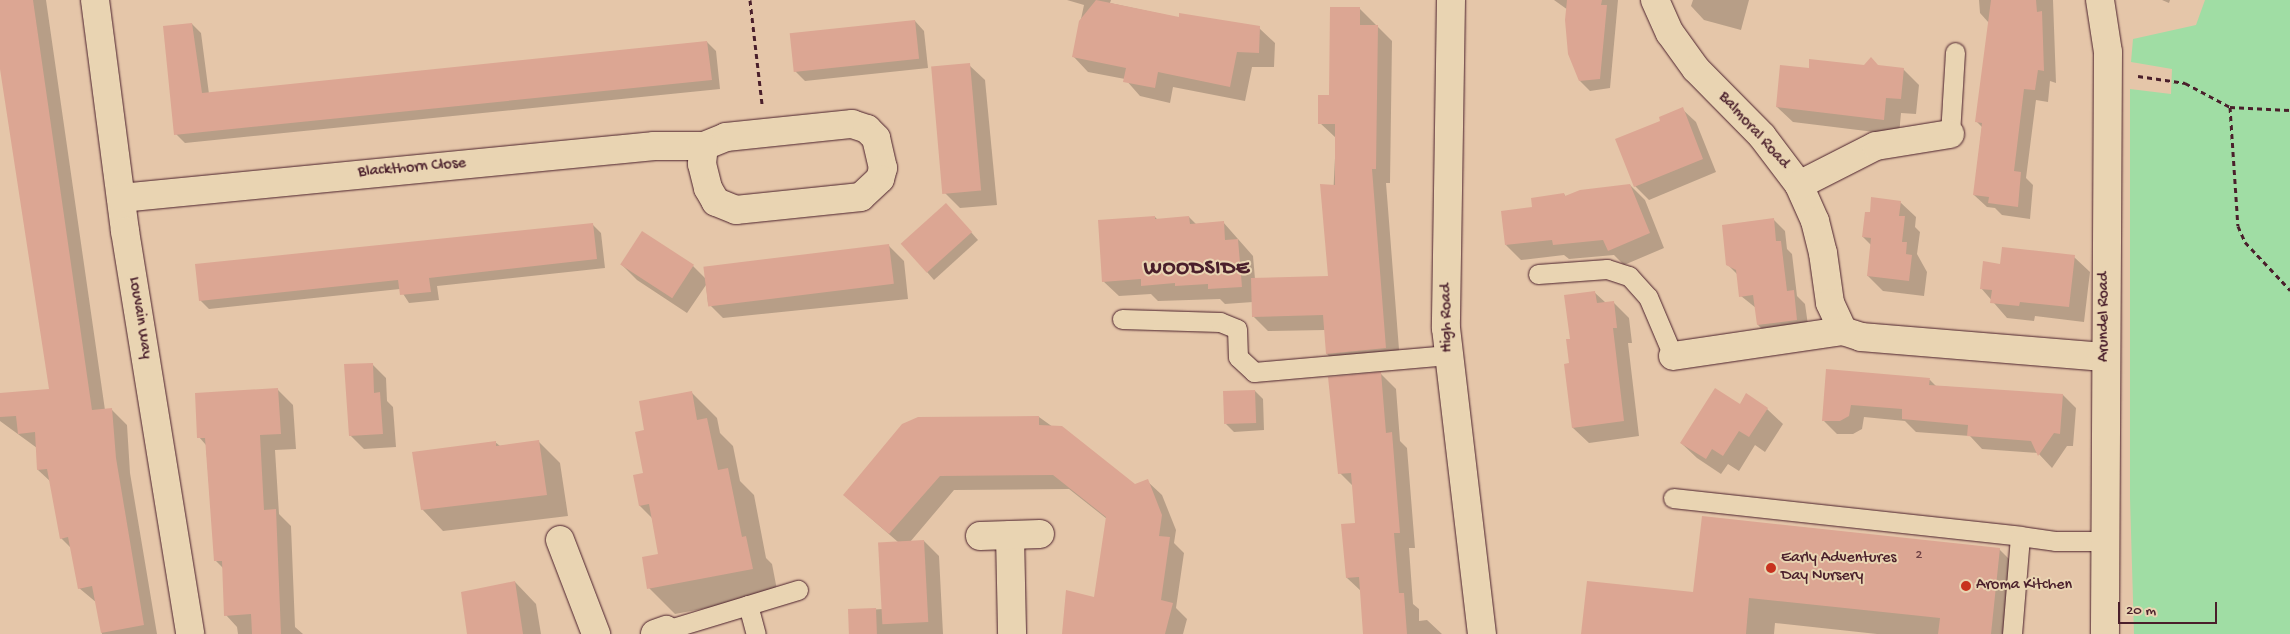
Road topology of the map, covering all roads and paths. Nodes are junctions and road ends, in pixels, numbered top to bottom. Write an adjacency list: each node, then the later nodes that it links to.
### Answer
1 (95, 0): 14 (street, Louvain Way)
2 (750, 0): 10 (path)
3 (1452, 0): 19 (street, High Road)
4 (1655, 0): 13 (street, Balmoral Road)
5 (2100, 0): 7 (street, Arundel Road)
6 (1955, 52): 11 (lane)
7 (2107, 72): 8 (path); 21 (street, Arundel Road)
8 (2230, 107): 9 (path); 16 (path)
9 (2290, 110)
10 (766, 133): 12 (street, Blackthorn Close); 12 (street, Blackthorn Close)
11 (1950, 134): 13 (street)
12 (704, 146): 14 (street, Blackthorn Close)
13 (1799, 185): 18 (street, Balmoral Road)
14 (121, 198): 32 (street, Louvain Way)
15 (1538, 274): 20 (lane)
16 (2290, 290)
17 (1122, 318): 19 (lane)
18 (1843, 331): 20 (street); 21 (street)
19 (1448, 355): 36 (street, High Road)
20 (1673, 356)
21 (2104, 357): 28 (street, Arundel Road)
22 (1673, 498): 26 (lane)
23 (1040, 534): 24 (street)
24 (1010, 535): 25 (street); 35 (street)
25 (980, 536)
26 (2020, 536): 28 (lane); 37 (lane)
27 (560, 540): 33 (street)
28 (2106, 541): 38 (street, Arundel Road)
29 (798, 590): 30 (lane)
30 (748, 605): 31 (lane); 34 (lane)
31 (660, 632)
32 (190, 634)
33 (596, 634)
34 (756, 634)
35 (1012, 634)
36 (1482, 634)
37 (2012, 634)
38 (2105, 634)

